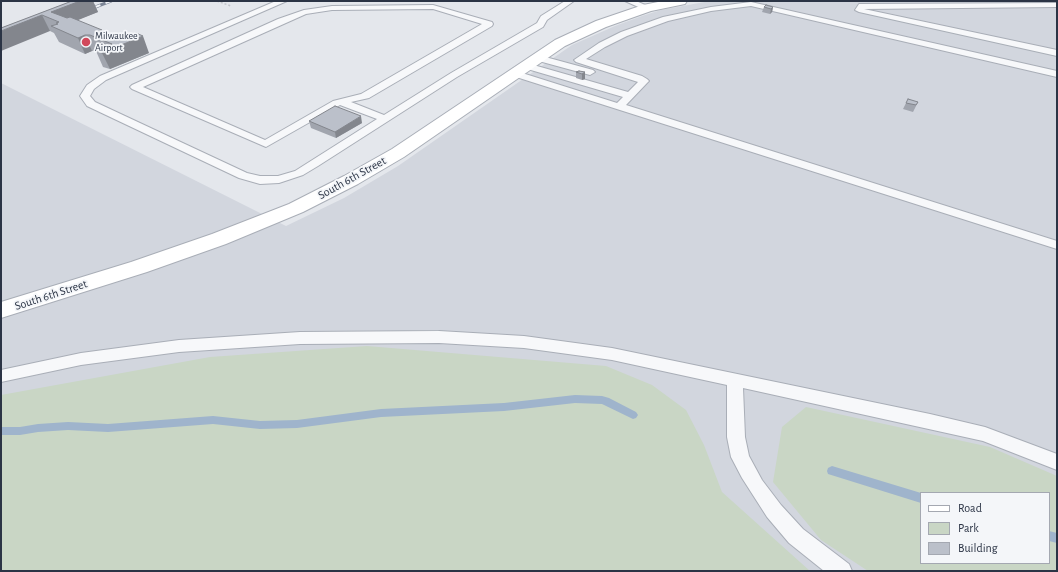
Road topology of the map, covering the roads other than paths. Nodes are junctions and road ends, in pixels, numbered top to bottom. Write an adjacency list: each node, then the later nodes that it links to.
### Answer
1 (283, 1): 13 (lane)
2 (571, 1): 13 (lane)
3 (629, 1): 7 (lane)
4 (680, 1): 7 (street, South 6th Street)
5 (1033, 3): 6 (lane); 8 (lane)
6 (1057, 5)
7 (648, 8): 9 (street, South 6th Street)
8 (1057, 54)
9 (527, 66): 11 (lane); 11 (lane); 11 (lane); 15 (street, South 6th Street)
10 (1057, 74): 11 (lane)
11 (630, 96): 14 (lane)
12 (341, 102): 12 (lane); 13 (lane)
13 (386, 119)
14 (1057, 245)
15 (1, 310)
16 (1, 376): 17 (lane)
17 (735, 380): 18 (lane); 19 (lane)
18 (1057, 462)
19 (842, 571)

